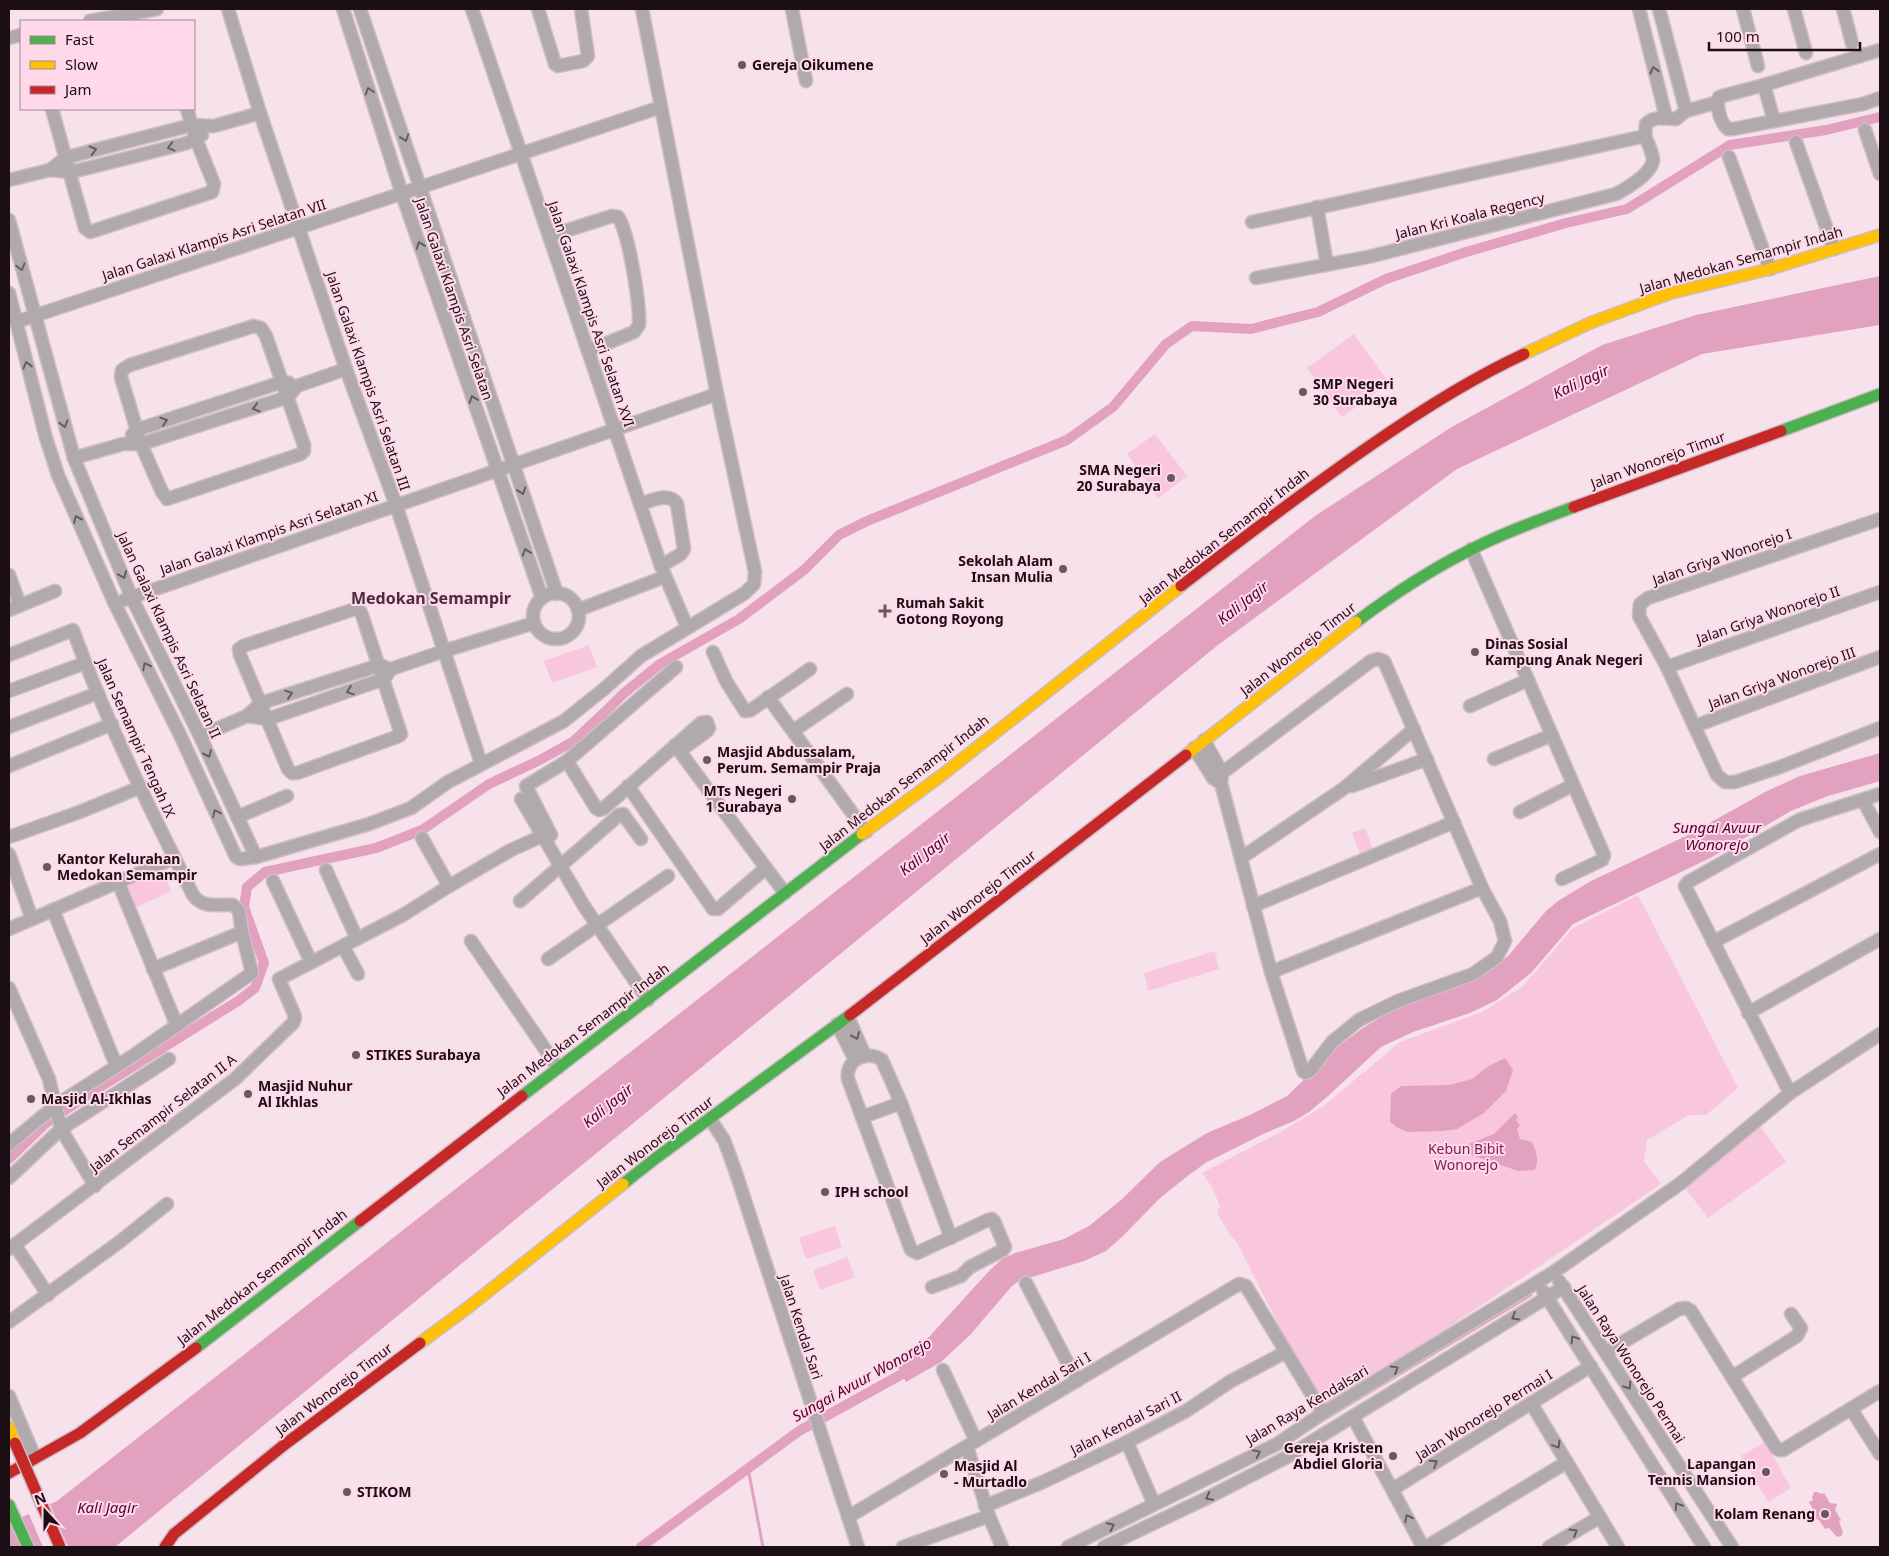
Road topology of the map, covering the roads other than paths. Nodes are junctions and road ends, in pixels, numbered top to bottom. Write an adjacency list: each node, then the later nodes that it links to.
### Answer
1 (157, 9): 15 (street)
2 (228, 9): 28 (street, Jalan Galaxi Klampis Asri Selatan III)
3 (342, 9): 45 (street, Jalan Galaxi Klampis Asri Selatan, one-way to 3)
4 (360, 9): 44 (street, Jalan Galaxi Klampis Asri Selatan, one-way to 44)
5 (472, 9): 37 (street, Jalan Galaxi Klampis Asri Selatan XVI)
6 (538, 9): 7 (street)
7 (581, 9)
8 (642, 9): 24 (street)
9 (792, 9): 20 (street)
10 (1659, 9): 14 (street); 27 (street)
11 (1743, 9): 19 (street)
12 (1794, 9): 18 (street)
13 (1843, 9): 16 (street)
14 (1640, 12): 29 (street, one-way to 14)
15 (96, 20)
16 (1852, 43)
17 (1880, 50): 21 (street)
18 (1806, 53)
19 (1758, 66)
20 (806, 81)
21 (1764, 85): 23 (street); 30 (street)
22 (1880, 98): 30 (street)
23 (1719, 100): 27 (street); 30 (street)
24 (661, 107): 37 (street, Jalan Galaxi Klampis Asri Selatan VII); 63 (street)
25 (52, 110): 39 (street)
26 (188, 110): 31 (street)
27 (1686, 111): 29 (street)
28 (260, 113): 32 (street); 49 (street, Jalan Galaxi Klampis Asri Selatan III)
29 (1666, 117): 34 (street)
30 (1774, 121)
31 (192, 125): 32 (street); 35 (street); 39 (street, one-way to 31)
32 (214, 126): 35 (street)
33 (1865, 130): 42 (street)
34 (1645, 136): 46 (street); 53 (street, Jalan Kri Koala Regency)
35 (196, 139): 41 (street, one-way to 41); 41 (street)
36 (1796, 142): 52 (street)
37 (522, 155): 44 (street, Jalan Galaxi Klampis Asri Selatan VII); 51 (street, Jalan Galaxi Klampis Asri Selatan XVI)
38 (1729, 157): 54 (street)
39 (66, 158): 40 (street); 41 (street)
40 (50, 170): 41 (street); 43 (street)
41 (70, 172)
42 (1880, 174)
43 (9, 180)
44 (422, 187): 45 (street, Jalan Galaxi Klampis Asri Selatan VII); 71 (street, Jalan Galaxi Klampis Asri Selatan)
45 (402, 194): 49 (street, Jalan Galaxi Klampis Asri Selatan VII); 72 (street, Jalan Galaxi Klampis Asri Selatan, one-way to 45)
46 (1317, 207): 48 (street); 53 (street)
47 (9, 220): 57 (street, Jalan Galaxi Klampis Asri Selatan II, one-way to 57)
48 (1252, 222)
49 (299, 228): 57 (street, Jalan Galaxi Klampis Asri Selatan VII); 60 (street, Jalan Galaxi Klampis Asri Selatan III)
50 (1880, 235): 52 (street, Jalan Medokan Semampir Indah)
51 (549, 236): 59 (street, Jalan Galaxi Klampis Asri Selatan XVI); 59 (street)
52 (1834, 249): 54 (street, Jalan Medokan Semampir Indah)
53 (1326, 265): 55 (street, Jalan Kri Koala Regency)
54 (1770, 269): 135 (street, Jalan Medokan Semampir Indah)
55 (1256, 278)
56 (9, 293): 58 (street)
57 (34, 316): 58 (street, Jalan Galaxi Klampis Asri Selatan VII); 70 (street, Jalan Galaxi Klampis Asri Selatan II, one-way to 70)
58 (16, 322): 84 (street, one-way to 58)
59 (588, 351): 67 (street, Jalan Galaxi Klampis Asri Selatan XVI)
60 (346, 369): 62 (street); 74 (street, Jalan Galaxi Klampis Asri Selatan III)
61 (282, 382): 62 (street); 65 (street); 66 (street, one-way to 61); 66 (street)
62 (297, 386): 65 (street)
63 (717, 394): 67 (street, Jalan Galaxi Klampis Asri Selatan XI); 88 (street)
64 (1880, 394): 76 (street, Jalan Wonorejo Timur)
65 (288, 397): 69 (street, one-way to 69); 69 (street)
66 (136, 430): 68 (street); 69 (street)
67 (614, 430): 71 (street, Jalan Galaxi Klampis Asri Selatan XI); 73 (street, Jalan Galaxi Klampis Asri Selatan XVI)
68 (123, 444): 69 (street); 70 (street)
69 (141, 444)
70 (74, 458): 82 (street, Jalan Galaxi Klampis Asri Selatan II, one-way to 82)
71 (513, 466): 72 (street, Jalan Galaxi Klampis Asri Selatan XI); 81 (street, Jalan Galaxi Klampis Asri Selatan, one-way to 81)
72 (498, 470): 74 (street, Jalan Galaxi Klampis Asri Selatan XI); 83 (street, Jalan Galaxi Klampis Asri Selatan, one-way to 72)
73 (640, 504): 77 (street, Jalan Galaxi Klampis Asri Selatan XVI); 77 (street)
74 (396, 505): 82 (street, Jalan Galaxi Klampis Asri Selatan XI); 89 (street, Jalan Galaxi Klampis Asri Selatan III)
75 (1880, 519): 95 (street, Jalan Griya Wonorejo I)
76 (1471, 549): 98 (street); 116 (street, Jalan Wonorejo Timur)
77 (662, 571): 86 (street); 88 (street, Jalan Galaxi Klampis Asri Selatan XVI)
78 (9, 575): 85 (street)
79 (55, 591): 85 (street)
80 (1880, 592): 95 (street, Jalan Griya Wonorejo II)
81 (557, 594): 83 (street); 86 (street)
82 (131, 596): 84 (street, Jalan Galaxi Klampis Asri Selatan XI); 115 (street, Jalan Galaxi Klampis Asri Selatan II)
83 (542, 598): 87 (street)
84 (115, 604): 143 (street, one-way to 84)
85 (14, 608)
86 (578, 610): 87 (street)
87 (534, 623): 89 (street)
88 (687, 627): 121 (street)
89 (444, 651): 97 (street); 121 (street, Jalan Galaxi Klampis Asri Selatan III)
90 (713, 652): 102 (street)
91 (9, 655): 93 (street, Jalan Semampir Tengah IX)
92 (1880, 657): 109 (street, Jalan Griya Wonorejo III)
93 (85, 663): 99 (street); 100 (street, Jalan Semampir Tengah IX)
94 (676, 667): 120 (street)
95 (1666, 667): 109 (street, Jalan Griya Wonorejo I)
96 (810, 669): 102 (street)
97 (385, 671): 103 (street, one-way to 97); 103 (street); 106 (street, one-way to 106); 106 (street)
98 (1528, 680): 104 (street); 114 (street)
99 (9, 691)
100 (98, 693): 108 (street, Jalan Semampir Tengah IX); 110 (street)
101 (846, 694): 113 (street)
102 (768, 696): 113 (street)
103 (261, 703): 105 (street); 106 (street)
104 (1470, 706)
105 (247, 716): 106 (street); 115 (street)
106 (268, 719)
107 (707, 722): 117 (street)
108 (112, 724): 122 (street); 126 (street, Jalan Semampir Tengah IX)
109 (1695, 726): 111 (street, Jalan Griya Wonorejo I)
110 (9, 727)
111 (1880, 728)
112 (1414, 729): 119 (street); 123 (street); 127 (street)
113 (793, 731): 135 (street)
114 (1552, 734): 118 (street); 124 (street)
115 (200, 736): 133 (street, Jalan Galaxi Klampis Asri Selatan II, one-way to 133)
116 (1199, 744): 123 (street); 176 (street, Jalan Wonorejo Timur)
117 (677, 748): 125 (street); 147 (street)
118 (1494, 759)
119 (1427, 760): 127 (street); 134 (street)
120 (567, 761): 125 (street); 137 (street)
121 (481, 763): 143 (street)
122 (9, 766)
123 (1219, 778): 145 (street)
124 (1573, 785): 132 (street); 150 (street)
125 (628, 786): 147 (street)
126 (141, 787): 138 (street); 144 (street, Jalan Semampir Tengah IX)
127 (1343, 789): 145 (street)
128 (1880, 794): 131 (street)
129 (287, 796): 133 (street)
130 (521, 799): 137 (street)
131 (1863, 800): 136 (street); 166 (street)
132 (1520, 812)
133 (236, 817): 143 (street, Jalan Galaxi Klampis Asri Selatan II)
134 (1454, 822): 154 (street); 157 (street)
135 (866, 832): 155 (street, Jalan Medokan Semampir Indah)
136 (1880, 832)
137 (547, 835): 146 (street); 153 (street, Jalan Semampir Selatan II A)
138 (9, 837)
139 (422, 838): 153 (street)
140 (641, 839): 146 (street)
141 (9, 854): 159 (street)
142 (1880, 854): 166 (street)
143 (256, 857)
144 (174, 858): 152 (street); 162 (street, Jalan Semampir Tengah IX)
145 (1241, 858): 157 (street)
146 (560, 868): 156 (street); 160 (street)
147 (766, 868): 155 (street)
148 (326, 870): 163 (street)
149 (668, 876): 160 (street)
150 (1562, 878)
151 (273, 881): 169 (street)
152 (118, 882): 158 (street); 170 (street)
153 (449, 886): 163 (street, Jalan Semampir Selatan II A)
154 (1482, 888): 171 (street); 171 (street)
155 (784, 893): 174 (street, Jalan Medokan Semampir Indah)
156 (520, 901)
157 (1253, 906): 171 (street)
158 (53, 910): 159 (street); 181 (street)
159 (32, 919): 161 (street)
160 (596, 926): 168 (street); 174 (street)
161 (9, 929)
162 (242, 932): 170 (street); 177 (street)
163 (357, 938): 167 (street, Jalan Semampir Selatan II A)
164 (1880, 939): 175 (street)
165 (471, 941): 182 (street)
166 (1713, 942): 175 (street)
167 (343, 946): 169 (street, Jalan Semampir Selatan II A); 172 (street)
168 (548, 959)
169 (311, 962): 191 (street, Jalan Semampir Selatan II A)
170 (153, 969): 177 (street)
171 (1271, 972)
172 (358, 974)
173 (9, 988): 185 (street)
174 (648, 1000): 182 (street, Jalan Medokan Semampir Indah)
175 (1748, 1013): 183 (street)
176 (842, 1020): 179 (street); 187 (street, Jalan Wonorejo Timur)
177 (177, 1026): 181 (street)
178 (1880, 1034): 183 (street, Jalan Raya Kendalsari)
179 (860, 1058): 184 (street); 186 (street)
180 (169, 1060): 188 (street)
181 (116, 1065): 185 (street)
182 (558, 1068): 222 (street, Jalan Medokan Semampir Indah)
183 (1790, 1093): 195 (street, Jalan Raya Kendalsari)
184 (901, 1103): 186 (street); 193 (street)
185 (56, 1107): 188 (street); 189 (street)
186 (862, 1117): 193 (street)
187 (710, 1118): 229 (street, Jalan Kendal Sari); 233 (street, Jalan Wonorejo Timur)
188 (60, 1126): 190 (street); 191 (street)
189 (9, 1144)
190 (9, 1178)
191 (95, 1186): 194 (street, Jalan Semampir Selatan II A)
192 (167, 1204): 200 (street)
193 (951, 1238): 198 (street)
194 (12, 1247): 200 (street)
195 (1554, 1272): 196 (street, Jalan Raya Kendalsari); 199 (street, Jalan Raya Wonorejo Permai)
196 (1537, 1282): 201 (street); 214 (street, Jalan Raya Kendalsari, one-way to 196)
197 (1026, 1283): 209 (street)
198 (932, 1287)
199 (1564, 1287): 201 (street); 205 (street, Jalan Raya Wonorejo Permai)
200 (48, 1295): 203 (street)
201 (1548, 1298): 206 (street, one-way to 201); 215 (street, one-way to 215)
202 (1791, 1314): 208 (street)
203 (9, 1322)
204 (1286, 1352): 209 (street, Jalan Kendal Sari I); 214 (street); 219 (street, Jalan Kendal Sari II)
205 (1606, 1352): 208 (street); 243 (street, Jalan Raya Wonorejo Permai, one-way to 243)
206 (1591, 1366): 212 (street, Jalan Wonorejo Permai I); 242 (street, one-way to 206)
207 (942, 1370): 220 (street)
208 (1732, 1377): 213 (street)
209 (1077, 1381): 220 (street, Jalan Kendal Sari I)
210 (1880, 1391): 213 (street)
211 (9, 1396): 222 (street)
212 (1531, 1403): 223 (street, one-way to 223); 225 (street, Jalan Wonorejo Permai I, one-way to 212)
213 (1851, 1409): 221 (street)
214 (1323, 1413): 216 (street, Jalan Raya Kendalsari)
215 (1353, 1417): 218 (street); 225 (street)
216 (1307, 1424): 218 (street); 226 (street, Jalan Raya Kendalsari, one-way to 216)
217 (9, 1427): 232 (street, bridge)
218 (1317, 1438): 238 (street, one-way to 238)
219 (1127, 1442): 226 (street); 228 (street, Jalan Kendal Sari II)
220 (972, 1444): 228 (street); 229 (street, Jalan Kendal Sari I)
221 (1880, 1454)
222 (35, 1458): 224 (street, Jalan Medokan Semampir Indah)
223 (1567, 1462): 230 (street); 239 (street)
224 (9, 1473)
225 (1393, 1489): 239 (street, one-way to 225)
226 (1154, 1504): 237 (street, Jalan Raya Kendalsari, one-way to 226)
227 (9, 1505): 231 (street)
228 (987, 1511): 235 (street, Jalan Kendal Sari II); 236 (street)
229 (848, 1517): 234 (street, Jalan Kendal Sari)
230 (1600, 1517): 240 (street, one-way to 230); 241 (street)
231 (28, 1547)
232 (60, 1547)
233 (165, 1547)
234 (858, 1547)
235 (903, 1547)
236 (1002, 1547)
237 (1068, 1547)
238 (1104, 1547)
239 (1425, 1547)
240 (1549, 1547)
241 (1618, 1547)
242 (1704, 1547)
243 (1732, 1547)

